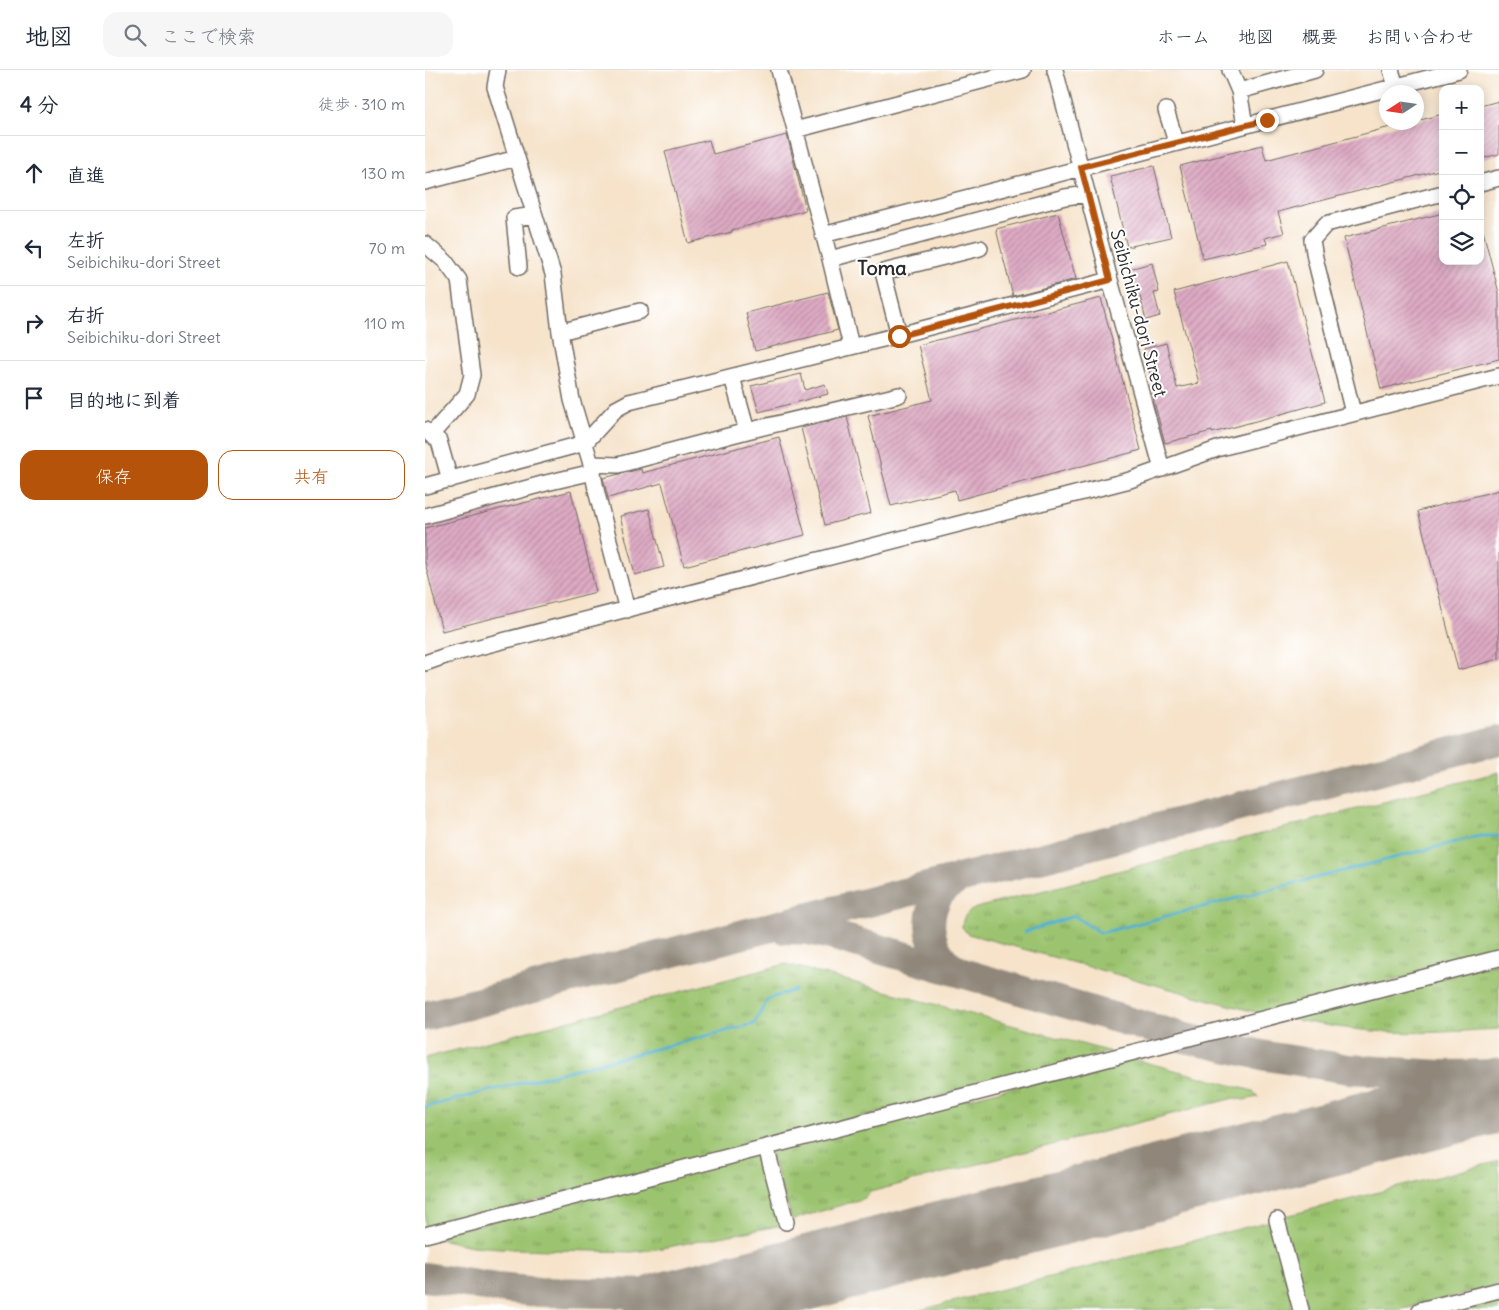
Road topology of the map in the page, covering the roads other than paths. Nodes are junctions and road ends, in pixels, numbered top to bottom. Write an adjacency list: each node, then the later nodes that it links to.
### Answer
1 (498, 70): 17 (street)
2 (779, 70): 15 (street)
3 (1023, 70): 15 (street)
4 (1055, 70): 18 (street, Seibichiku-dori Street)
5 (1230, 70): 11 (street)
6 (1315, 70): 11 (street)
7 (1391, 70): 9 (street)
8 (1459, 70): 10 (street)
9 (1396, 85)
10 (1400, 85)
11 (1239, 90): 14 (street)
12 (1379, 90): 14 (street)
13 (1166, 110): 16 (street)
14 (1245, 125): 16 (street)
15 (795, 130): 25 (street)
16 (1176, 142): 18 (street)
17 (517, 158): 20 (street); 24 (street)
18 (1081, 167): 22 (street, Seibichiku-dori Street); 25 (street)
19 (1499, 178): 21 (street)
20 (425, 182)
21 (1484, 182)
22 (1088, 194): 28 (street); 30 (street, Seibichiku-dori Street)
23 (1439, 194): 38 (street)
24 (535, 215): 29 (street); 32 (street)
25 (823, 235): 28 (street)
26 (425, 244): 40 (street)
27 (980, 248): 33 (street)
28 (830, 258): 34 (street)
29 (519, 268)
30 (1110, 280): 33 (street); 43 (street, Seibichiku-dori Street)
31 (640, 311): 32 (street)
32 (560, 332): 41 (street)
33 (899, 336): 34 (street)
34 (851, 346): 36 (street)
35 (1499, 376): 38 (street)
36 (732, 377): 39 (street); 41 (street)
37 (899, 395): 39 (street)
38 (1353, 414): 43 (street)
39 (747, 431): 42 (street)
40 (428, 433): 44 (street)
41 (585, 443): 42 (street); 44 (street)
42 (592, 468): 46 (street); 47 (street)
43 (1162, 468): 47 (street)
44 (450, 480): 45 (street)
45 (425, 486)
46 (425, 516)
47 (627, 610): 48 (street)
48 (426, 658)
49 (1499, 958): 50 (street)
50 (766, 1147): 52 (street); 53 (street)
51 (1277, 1220): 55 (street)
52 (786, 1222)
53 (425, 1235)
54 (1499, 1290): 56 (street)
55 (1301, 1310)
56 (1420, 1310)

